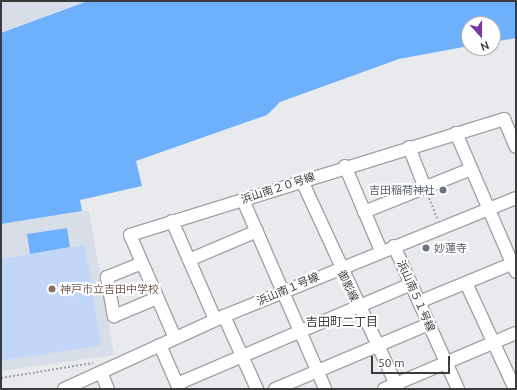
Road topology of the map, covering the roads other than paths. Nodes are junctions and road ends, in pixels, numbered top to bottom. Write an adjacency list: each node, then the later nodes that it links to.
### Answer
1 (456, 133): 2 (street, 浜山南２０号線); 3 (street, 浜山南２０号線); 5 (street)
2 (409, 147): 4 (street, 浜山南２０号線); 7 (street)
3 (516, 147)
4 (345, 166): 6 (street, 浜山南２０号線); 11 (street)
5 (471, 169): 7 (street); 10 (street)
6 (302, 181): 9 (street, 浜山南２０号線); 19 (street, 御影線)
7 (425, 188): 11 (street)
8 (516, 198): 10 (street, 浜山南１号線)
9 (243, 200): 12 (street, 浜山南２０号線); 13 (street)
10 (488, 210): 14 (street, 浜山南１号線); 18 (street)
11 (364, 212): 15 (street)
12 (172, 221): 16 (street); 17 (street, 浜山南２０号線)
13 (257, 231): 16 (street); 22 (street)
14 (394, 246): 15 (street, 浜山南１号線); 21 (street, 浜山南５１号線)
15 (381, 251): 19 (street, 浜山南１号線)
16 (189, 260): 26 (street)
17 (142, 263): 23 (street, 浜山南２０号線); 23 (street)
18 (515, 266): 20 (street)
19 (339, 267): 22 (street, 浜山南１号線); 25 (street, 御影線)
20 (466, 283): 24 (street); 31 (street)
21 (411, 284): 24 (street, 浜山南５１号線); 25 (street)
22 (283, 291): 26 (street, 浜山南１号線); 28 (street)
23 (157, 298): 30 (street, 浜山南２０号線)
24 (419, 302): 27 (street, 浜山南５１号線)
25 (358, 306): 28 (street); 33 (street, 御影線)
26 (220, 318): 30 (street, 浜山南１号線); 34 (street)
27 (429, 324): 33 (street); 35 (street, 浜山南５１号線)
28 (301, 332): 34 (street); 37 (street)
29 (516, 333): 31 (street)
30 (174, 338): 32 (street, 浜山南１号線)
31 (492, 343): 35 (street); 47 (street)
32 (160, 345): 36 (street, 浜山南１号線); 38 (street)
33 (377, 346): 37 (street); 39 (street, 御影線)
34 (242, 357): 38 (street); 42 (street)
35 (446, 363): 39 (street); 46 (street, 浜山南５１号線)
36 (100, 367): 40 (street, 浜山南１号線); 41 (street)
37 (318, 371): 43 (street); 44 (street)
38 (178, 386)
39 (396, 387): 45 (street)
40 (64, 389)
41 (108, 389)
42 (257, 389)
43 (275, 389)
44 (325, 389)
45 (384, 389)
46 (458, 389)
47 (515, 389)

